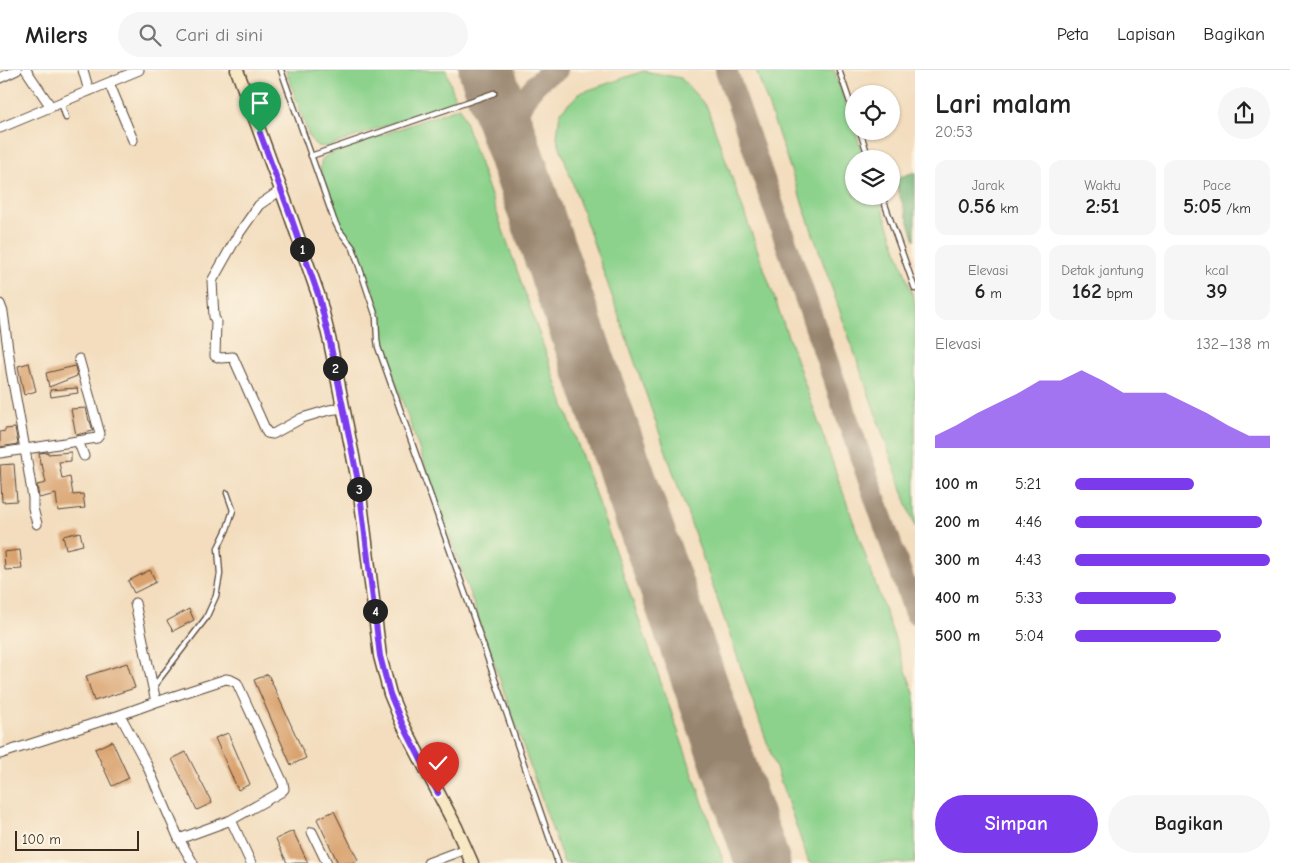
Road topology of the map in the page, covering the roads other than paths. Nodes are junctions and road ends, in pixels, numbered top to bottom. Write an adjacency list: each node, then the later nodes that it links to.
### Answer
1 (17, 70): 8 (street)
2 (26, 70): 14 (street)
3 (82, 70): 11 (street)
4 (140, 70): 9 (street)
5 (237, 70): 19 (street)
6 (281, 70): 18 (lane)
7 (838, 70): 10 (lane)
8 (0, 78)
9 (109, 83): 11 (street); 17 (street)
10 (845, 89)
11 (89, 91): 13 (street)
12 (494, 92): 18 (lane)
13 (61, 102): 14 (street); 15 (lane)
14 (51, 107): 16 (street)
15 (66, 118)
16 (0, 128)
17 (133, 140)
18 (311, 156): 46 (lane)
19 (281, 190): 25 (street); 25 (street)
20 (885, 205): 21 (lane)
21 (915, 289)
22 (0, 304): 23 (street)
23 (3, 327): 27 (street)
24 (79, 359): 26 (street)
25 (343, 408): 40 (street)
26 (78, 441): 27 (street); 29 (street)
27 (26, 449): 28 (street); 31 (street)
28 (0, 453)
29 (84, 456)
30 (226, 493): 33 (lane)
31 (36, 524)
32 (135, 603): 33 (street)
33 (153, 687): 34 (street)
34 (156, 702): 35 (street); 37 (street)
35 (120, 715): 36 (street); 39 (street)
36 (0, 754)
37 (230, 820): 39 (street); 42 (street)
38 (312, 832): 43 (street)
39 (179, 839): 41 (street)
40 (465, 849): 44 (street); 45 (street)
41 (193, 863)
42 (251, 863)
43 (328, 863)
44 (428, 863)
45 (472, 863)
46 (558, 863)

